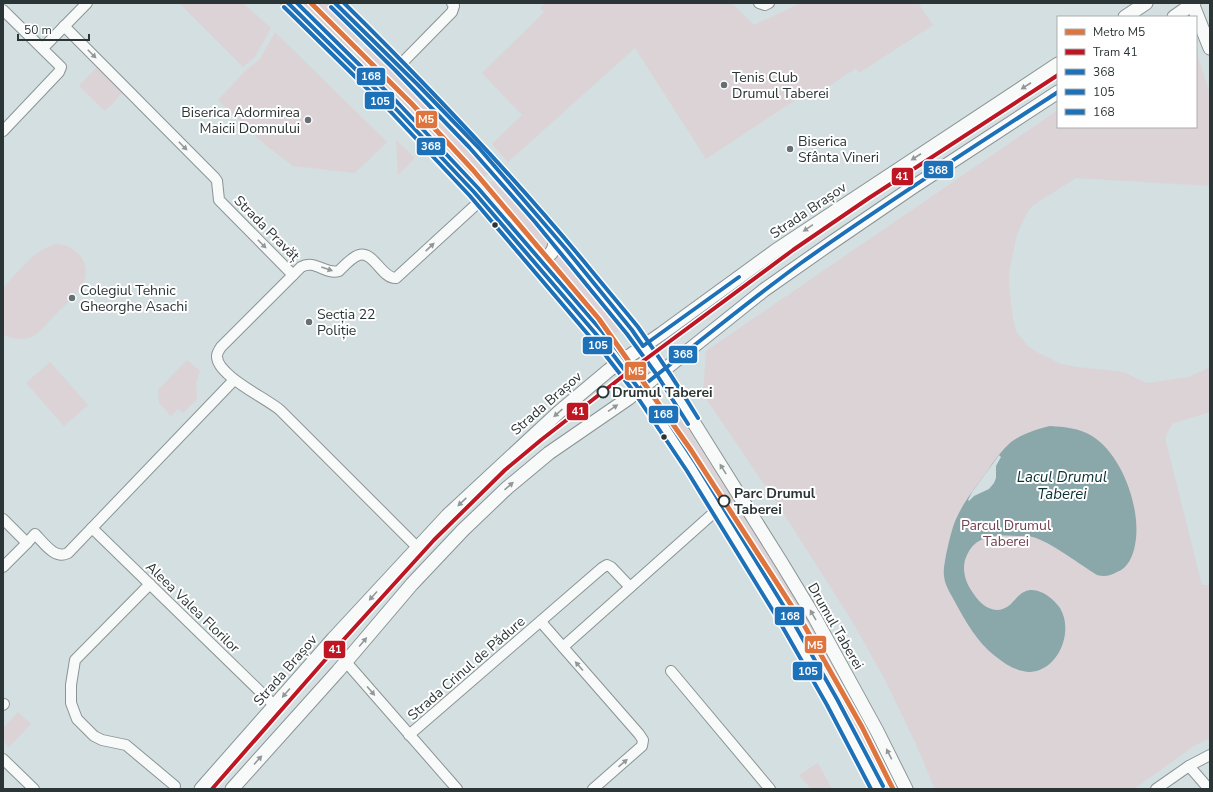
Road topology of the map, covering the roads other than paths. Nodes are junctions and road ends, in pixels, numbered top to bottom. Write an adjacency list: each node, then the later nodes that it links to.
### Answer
1 (87, 3): 14 (street)
2 (288, 3): 21 (main road)
3 (335, 3): 18 (main road, Drumul Taberei)
4 (452, 3): 18 (street)
5 (759, 3): 6 (street)
6 (769, 3)
7 (1146, 3): 10 (main road)
8 (1193, 3): 11 (main road); 12 (main road)
9 (5, 15): 16 (street)
10 (1126, 16)
11 (1175, 16)
12 (1197, 16)
13 (1197, 17): 15 (main road)
14 (64, 26): 16 (street); 24 (street, Strada Pravăț, one-way to 24)
15 (1204, 41)
16 (42, 48): 20 (street)
17 (1057, 65): 25 (main road, Strada Brașov, one-way to 25)
18 (399, 66): 22 (main road, Drumul Taberei)
19 (1057, 93): 27 (main road)
20 (3, 131)
21 (482, 200): 23 (main road); 24 (street, one-way to 21)
22 (555, 236): 23 (main road); 25 (main road, Drumul Taberei)
23 (531, 257): 26 (main road)
24 (293, 275): 28 (street)
25 (644, 346): 26 (main road, Strada Brașov); 27 (main road, Drumul Taberei)
26 (619, 363): 29 (main road); 34 (main road, Strada Brașov, one-way to 34)
27 (662, 372): 29 (main road); 48 (main road, Drumul Taberei, one-way to 27)
28 (234, 380): 32 (street); 34 (street)
29 (639, 389): 30 (main road); 40 (main road, one-way to 29)
30 (718, 509): 37 (street); 55 (main road)
31 (3, 520): 33 (street)
32 (92, 528): 33 (street); 36 (street, Aleea Valea Florilor)
33 (27, 543): 35 (street)
34 (417, 547): 42 (main road, Strada Brașov, one-way to 42)
35 (3, 567)
36 (150, 584): 42 (street, Aleea Valea Florilor); 47 (street)
37 (630, 588): 38 (street, Strada Crinul de Pădure); 39 (street)
38 (541, 622): 39 (street, Strada Crinul de Pădure); 43 (street, Strada Crinul de Pădure)
39 (563, 647): 53 (street, Strada Crinul de Pădure, one-way to 39)
40 (346, 662): 43 (street, Strada Crinul de Pădure, one-way to 43); 51 (main road, one-way to 40)
41 (671, 671): 54 (street)
42 (275, 706): 50 (main road, Strada Brașov)
43 (409, 735): 52 (street, Strada Crinul de Pădure)
44 (1210, 755): 46 (street)
45 (3, 759): 49 (street)
46 (1189, 766): 56 (street); 57 (street)
47 (175, 786)
48 (904, 788)
49 (34, 789)
50 (200, 789)
51 (232, 789)
52 (457, 789)
53 (593, 789)
54 (770, 789)
55 (878, 789)
56 (1156, 789)
57 (1208, 789)

